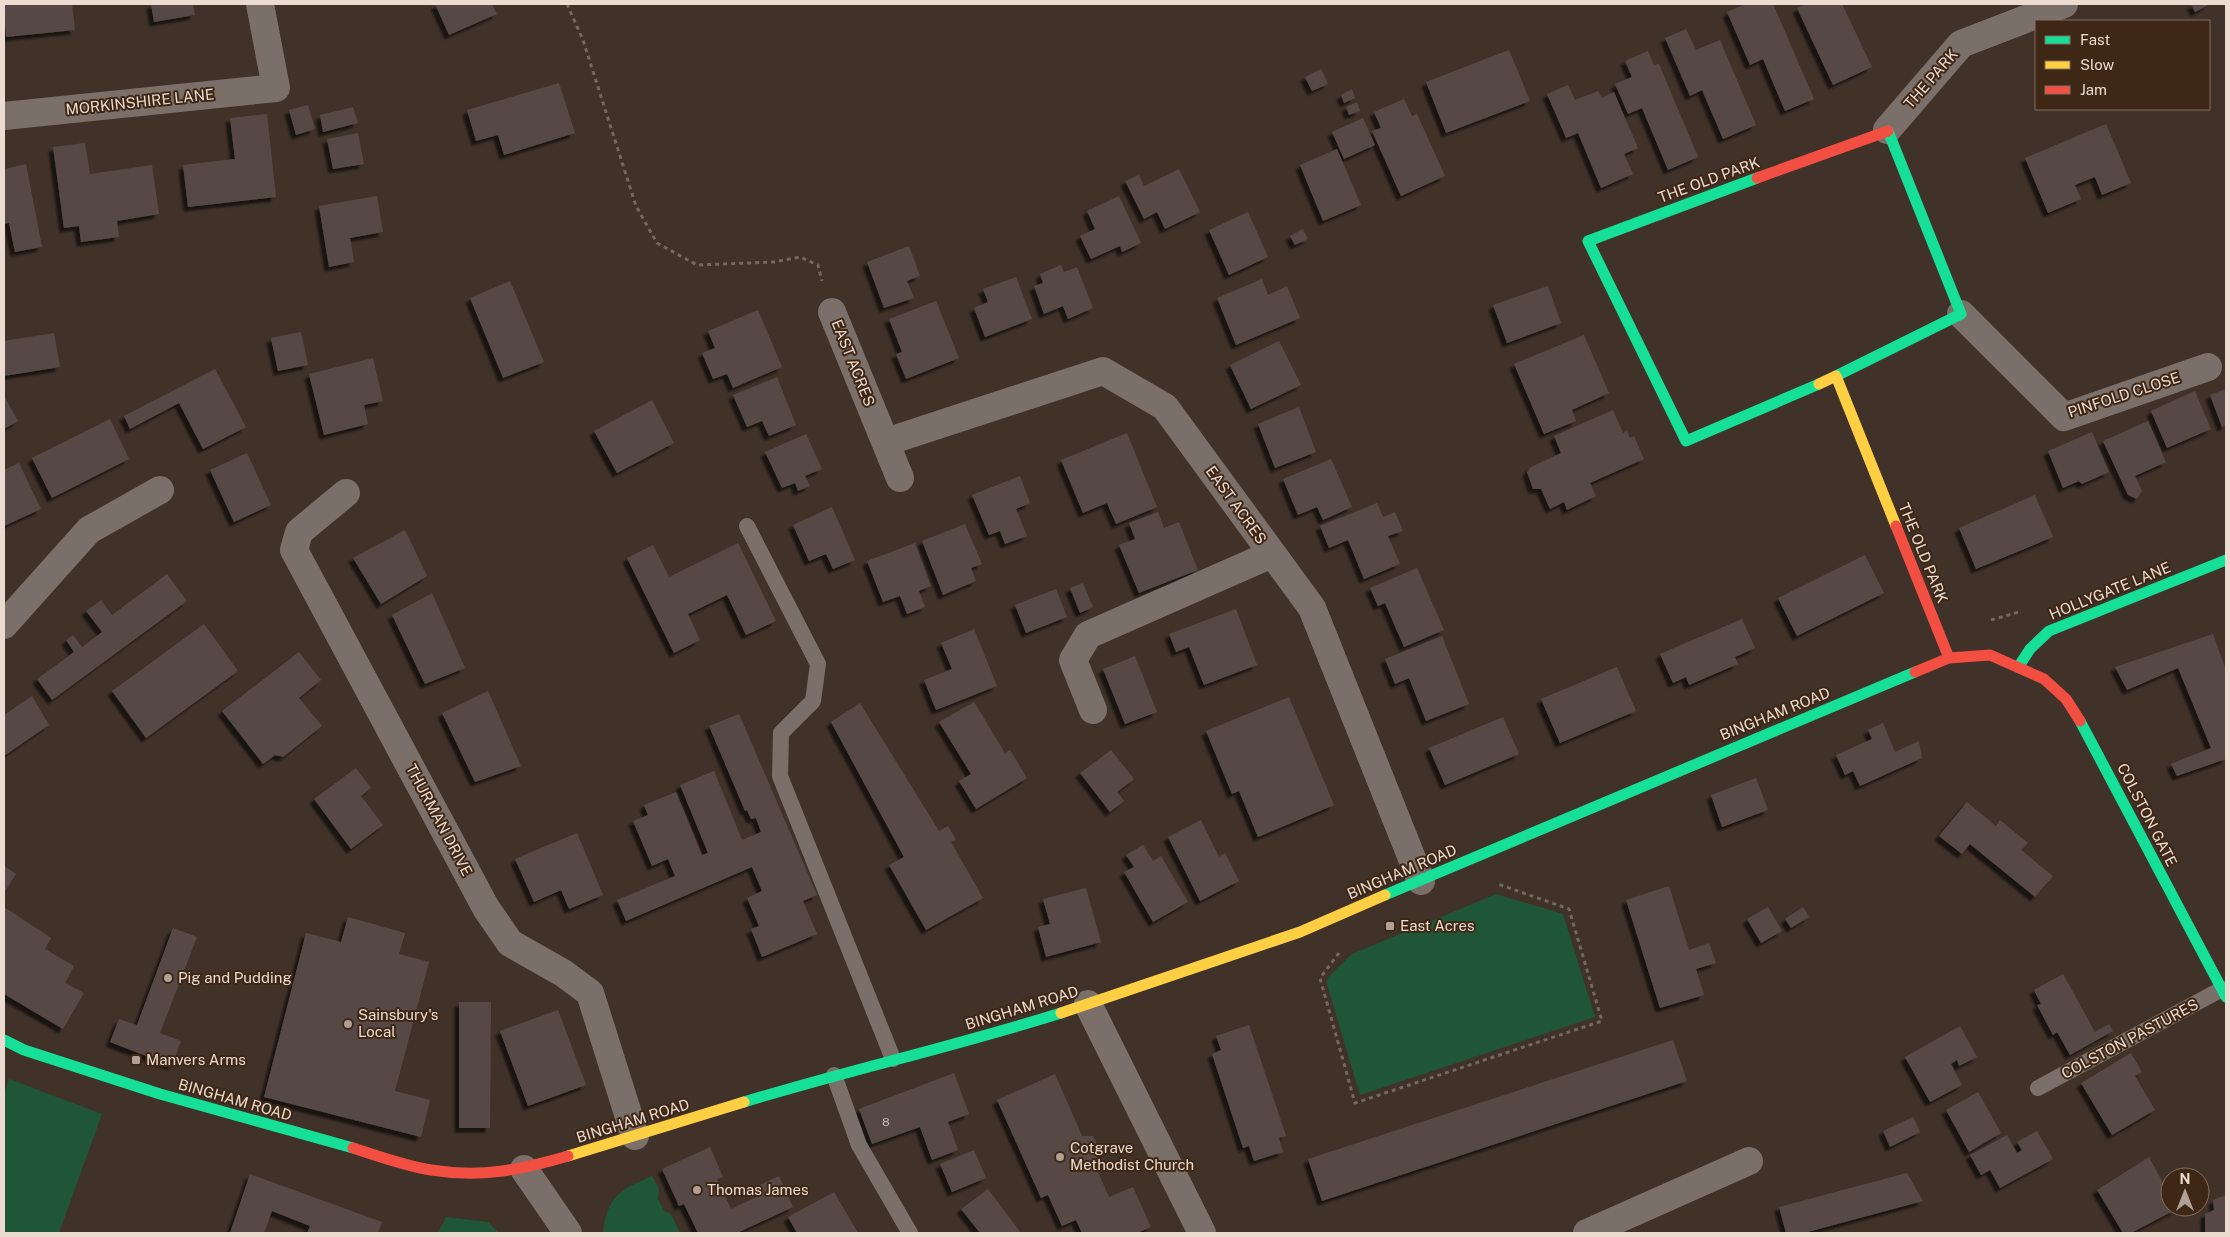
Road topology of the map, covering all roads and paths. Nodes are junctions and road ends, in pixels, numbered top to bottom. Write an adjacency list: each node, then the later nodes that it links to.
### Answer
1 (260, 4): 4 (street, MORKINSHIRE LANE)
2 (567, 4): 6 (path)
3 (2064, 4): 5 (street, THE PARK)
4 (4, 116)
5 (1887, 130): 7 (street); 9 (street, THE OLD PARK)
6 (832, 312): 10 (street, EAST ACRES)
7 (1961, 314): 8 (street, PINFOLD CLOSE); 9 (street, THE OLD PARK)
8 (2208, 367)
9 (1836, 376): 18 (street, THE OLD PARK)
10 (886, 442): 11 (street, EAST ACRES); 15 (street, EAST ACRES)
11 (900, 478)
12 (160, 490): 17 (street)
13 (346, 493): 30 (street, THURMAN DRIVE)
14 (748, 526): 27 (lane)
15 (1272, 554): 20 (street); 22 (street, EAST ACRES)
16 (2226, 560): 19 (street, HOLLYGATE LANE)
17 (4, 625)
18 (1949, 658): 19 (street, BINGHAM ROAD); 21 (street, BINGHAM ROAD)
19 (2019, 666): 24 (street, COLSTON GATE)
20 (1093, 710)
21 (1470, 859): 22 (street, BINGHAM ROAD); 23 (path)
22 (1420, 881): 23 (street, BINGHAM ROAD)
23 (1339, 915): 25 (street, BINGHAM ROAD)
24 (2224, 993): 29 (lane, COLSTON PASTURES)
25 (1088, 1004): 27 (street, BINGHAM ROAD); 35 (street)
26 (4, 1040): 32 (street, BINGHAM ROAD)
27 (893, 1059): 28 (street, BINGHAM ROAD)
28 (834, 1075): 30 (street, BINGHAM ROAD); 34 (lane)
29 (2038, 1088)
30 (635, 1136): 32 (street, BINGHAM ROAD)
31 (1749, 1161): 36 (street)
32 (524, 1169): 33 (street)
33 (568, 1233)
34 (910, 1233)
35 (1202, 1233)
36 (1587, 1233)

